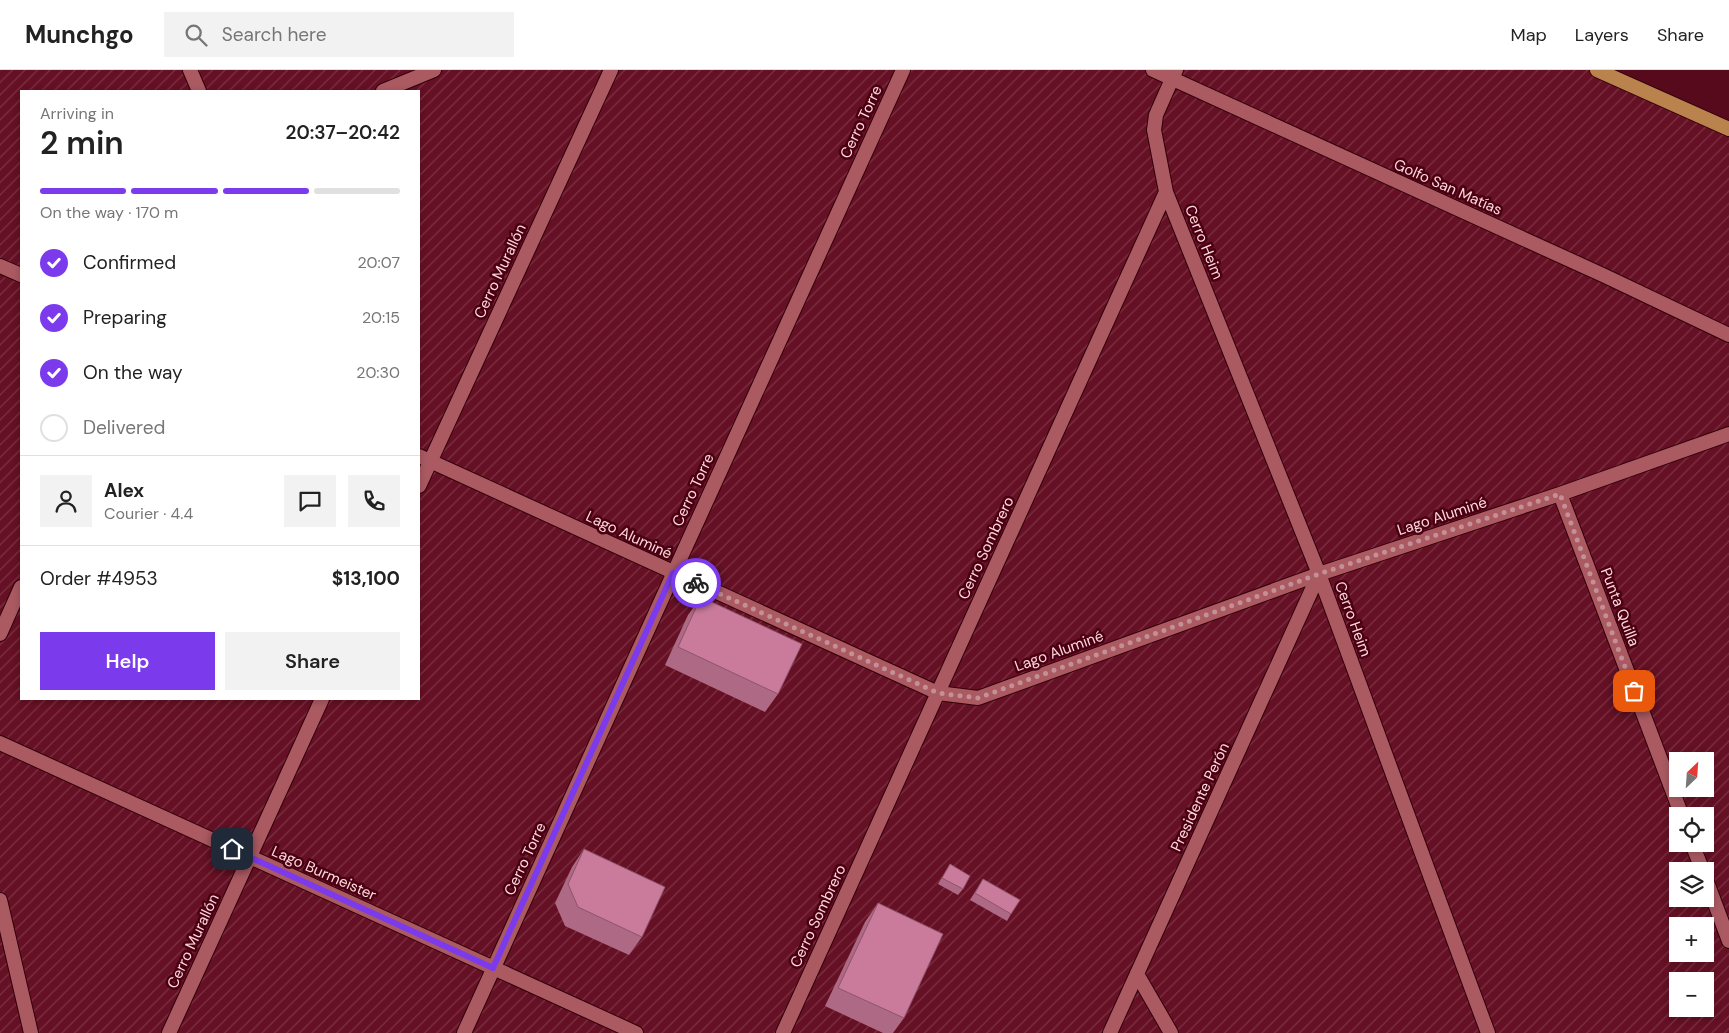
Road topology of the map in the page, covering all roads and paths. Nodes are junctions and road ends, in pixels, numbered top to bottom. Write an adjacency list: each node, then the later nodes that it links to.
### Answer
1 (190, 70): 8 (street)
2 (434, 70): 9 (street)
3 (611, 70): 16 (street, Cerro Murallón)
4 (903, 70): 19 (street, Cerro Torre)
5 (1153, 70): 7 (street, Golfo San Matías)
6 (1597, 70): 10 (highway)
7 (1174, 74): 11 (street); 14 (street, Golfo San Matías)
8 (199, 90)
9 (385, 90)
10 (1729, 129)
11 (1166, 192): 20 (street, Cerro Heim); 23 (street, Cerro Sombrero)
12 (0, 266): 13 (street)
13 (20, 275)
14 (1729, 335)
15 (1729, 434): 18 (street, Lago Aluminé)
16 (424, 459): 17 (street, Cerro Murallón); 19 (street, Lago Aluminé)
17 (420, 481)
18 (1560, 494): 20 (street, Lago Aluminé); 26 (street, Punta Quilla)
19 (673, 573): 23 (street, Lago Aluminé); 31 (street, Cerro Torre)
20 (1319, 574): 23 (street, Lago Aluminé); 32 (street, Presidente Perón); 40 (street, Cerro Heim)
21 (20, 589): 22 (street)
22 (0, 634)
23 (938, 693): 37 (street, Cerro Sombrero)
24 (322, 700): 27 (street, Cerro Murallón)
25 (0, 743): 27 (street, Lago Burmeister)
26 (1679, 807)
27 (249, 857): 31 (street, Lago Burmeister); 34 (street, Cerro Murallón)
28 (0, 900): 33 (street)
29 (1714, 901): 30 (street)
30 (1729, 940)
31 (493, 968): 35 (street, Cerro Torre); 36 (street, Lago Burmeister)
32 (1136, 974): 38 (street, Presidente Perón); 39 (street)
33 (31, 1033)
34 (169, 1033)
35 (464, 1033)
36 (636, 1033)
37 (783, 1033)
38 (1110, 1033)
39 (1171, 1033)
40 (1488, 1033)

